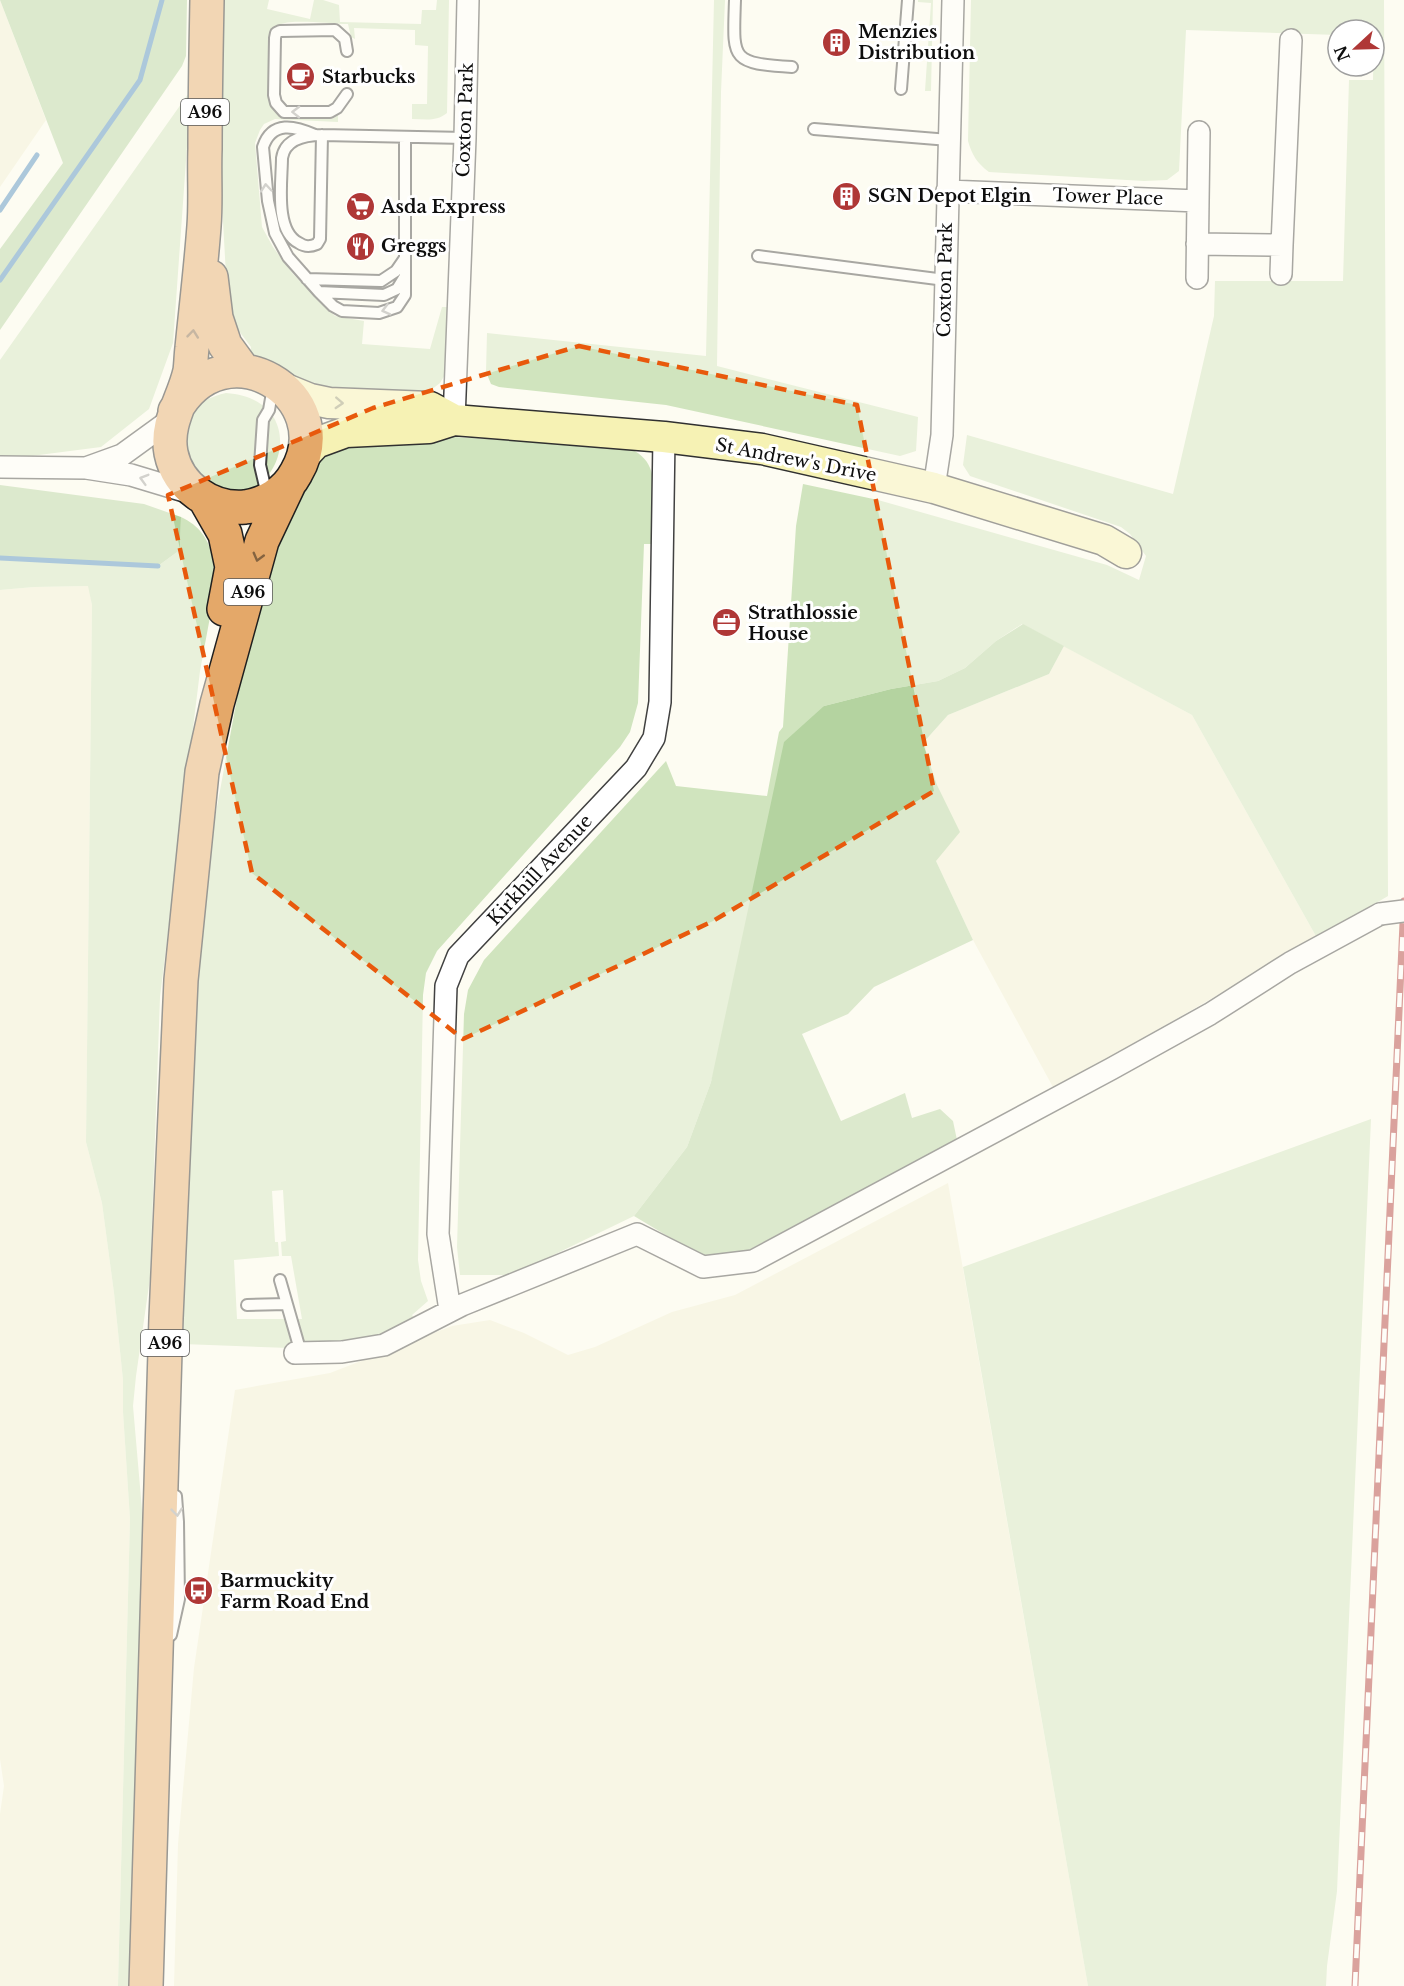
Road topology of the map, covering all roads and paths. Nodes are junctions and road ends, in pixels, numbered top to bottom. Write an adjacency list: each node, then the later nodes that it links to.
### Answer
1 (207, 0): 19 (highway, A96)
2 (468, 0): 15 (street, Coxton Park)
3 (735, 0): 8 (lane)
4 (908, 0): 9 (lane)
5 (952, 0): 16 (street, Coxton Park)
6 (1291, 39): 21 (street)
7 (347, 51): 10 (lane, one-way to 7)
8 (792, 67)
9 (902, 89)
10 (346, 94)
11 (814, 129): 16 (lane)
12 (1199, 132): 18 (street)
13 (318, 135): 13 (lane); 14 (lane); 27 (lane, one-way to 13)
14 (405, 137): 15 (lane); 23 (lane)
15 (465, 138): 33 (street, Coxton Park)
16 (949, 140): 17 (street, Coxton Park)
17 (947, 191): 18 (street, Tower Place); 28 (street, Coxton Park)
18 (1198, 201): 20 (street)
19 (204, 225): 30 (highway, A96); 32 (highway, A96, one-way to 19)
20 (1197, 244): 21 (street); 26 (street)
21 (1282, 245): 24 (street)
22 (758, 256): 28 (lane)
23 (405, 258): 25 (lane); 27 (lane)
24 (1281, 274)
25 (405, 276): 29 (lane); 29 (lane, one-way to 29)
26 (1197, 278)
27 (307, 279): 29 (lane)
28 (945, 280): 37 (street, Coxton Park)
29 (319, 292)
30 (244, 371): 31 (highway); 32 (highway)
31 (279, 385): 33 (street, St Andrew's Drive, one-way to 33); 38 (lane); 38 (highway, A96)
32 (174, 415): 36 (street); 39 (highway, A96)
33 (454, 420): 34 (street, St Andrew's Drive); 38 (street, St Andrew's Drive)
34 (664, 437): 37 (street, St Andrew's Drive); 46 (street, Kirkhill Avenue)
35 (0, 468): 36 (street)
36 (86, 468): 39 (street, one-way to 36)
37 (934, 488): 40 (street, St Andrew's Drive)
38 (283, 491): 39 (highway); 41 (highway, A96, one-way to 41)
39 (203, 497): 41 (highway, A96)
40 (1126, 553)
41 (217, 704): 48 (highway, A96)
42 (1404, 911): 46 (street, bridge)
43 (280, 1280): 44 (lane)
44 (287, 1304): 45 (lane); 47 (lane)
45 (247, 1305)
46 (450, 1310): 47 (street)
47 (298, 1353)
48 (164, 1391): 49 (lane); 51 (highway, A96)
49 (173, 1474)
50 (174, 1486): 51 (lane, one-way to 51)
51 (154, 1707): 52 (highway, A96)
52 (146, 1986)

